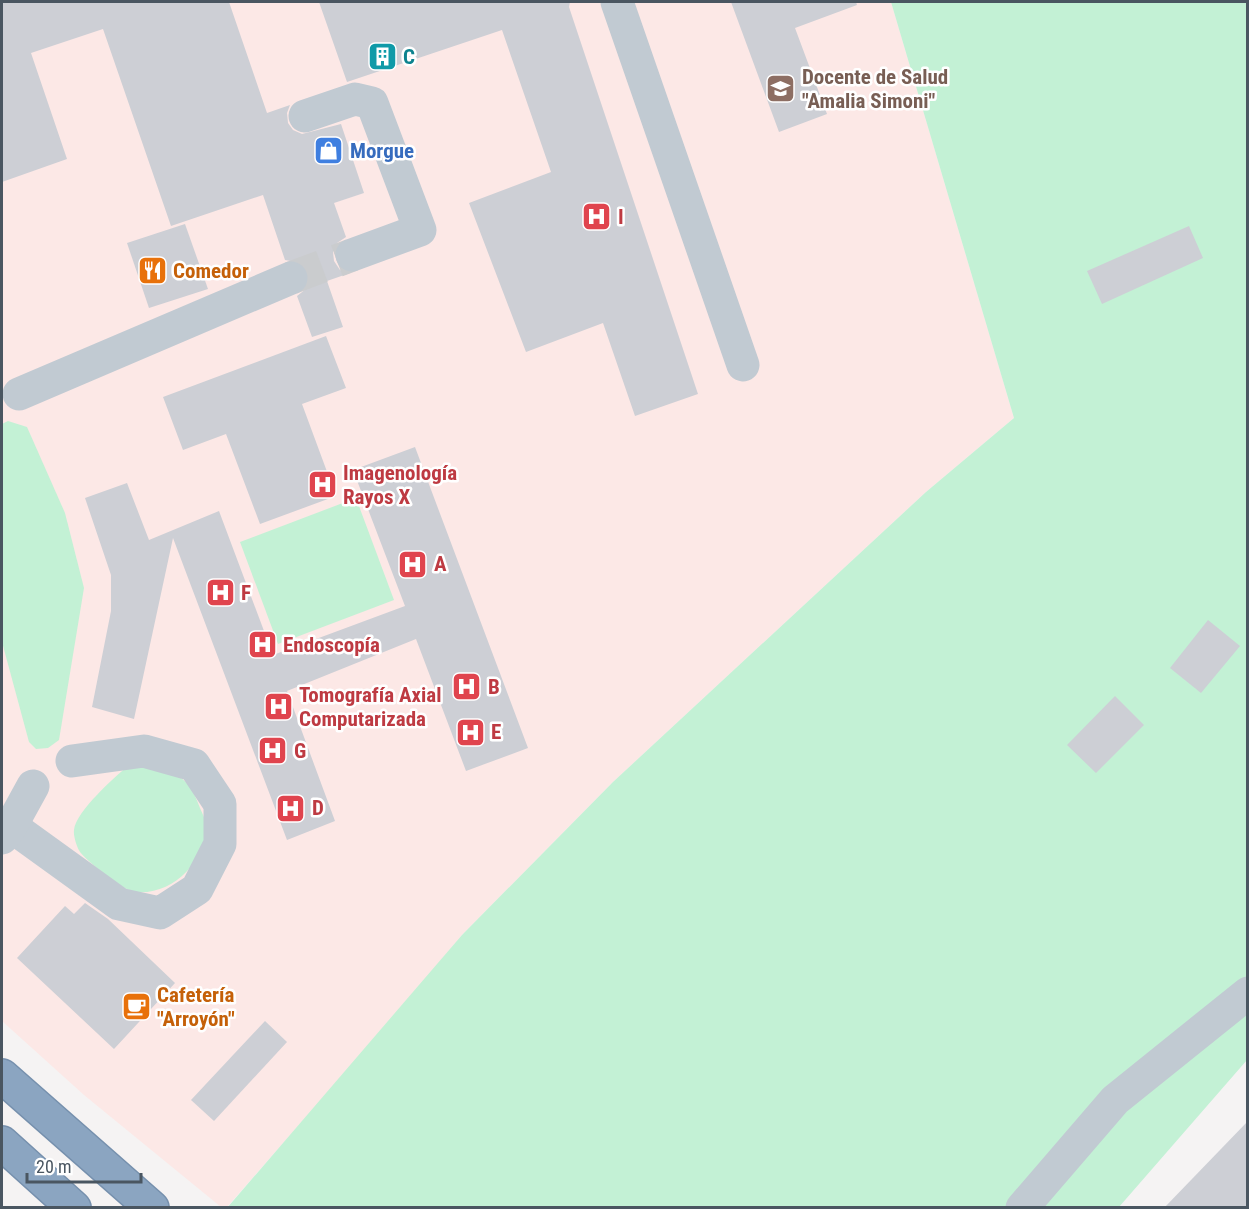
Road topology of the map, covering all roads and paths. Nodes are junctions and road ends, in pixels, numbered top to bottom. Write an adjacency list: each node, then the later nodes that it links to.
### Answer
1 (616, 2): 5 (street)
2 (305, 116): 3 (street)
3 (352, 255)
4 (291, 278): 6 (street)
5 (743, 365)
6 (19, 394)
7 (72, 761): 9 (street)
8 (33, 786): 9 (street)
9 (7, 832)
10 (1248, 993): 15 (street)
11 (2, 1076): 14 (highway)
12 (2, 1143): 13 (highway)
13 (74, 1208)
14 (152, 1208)
15 (1022, 1208)

